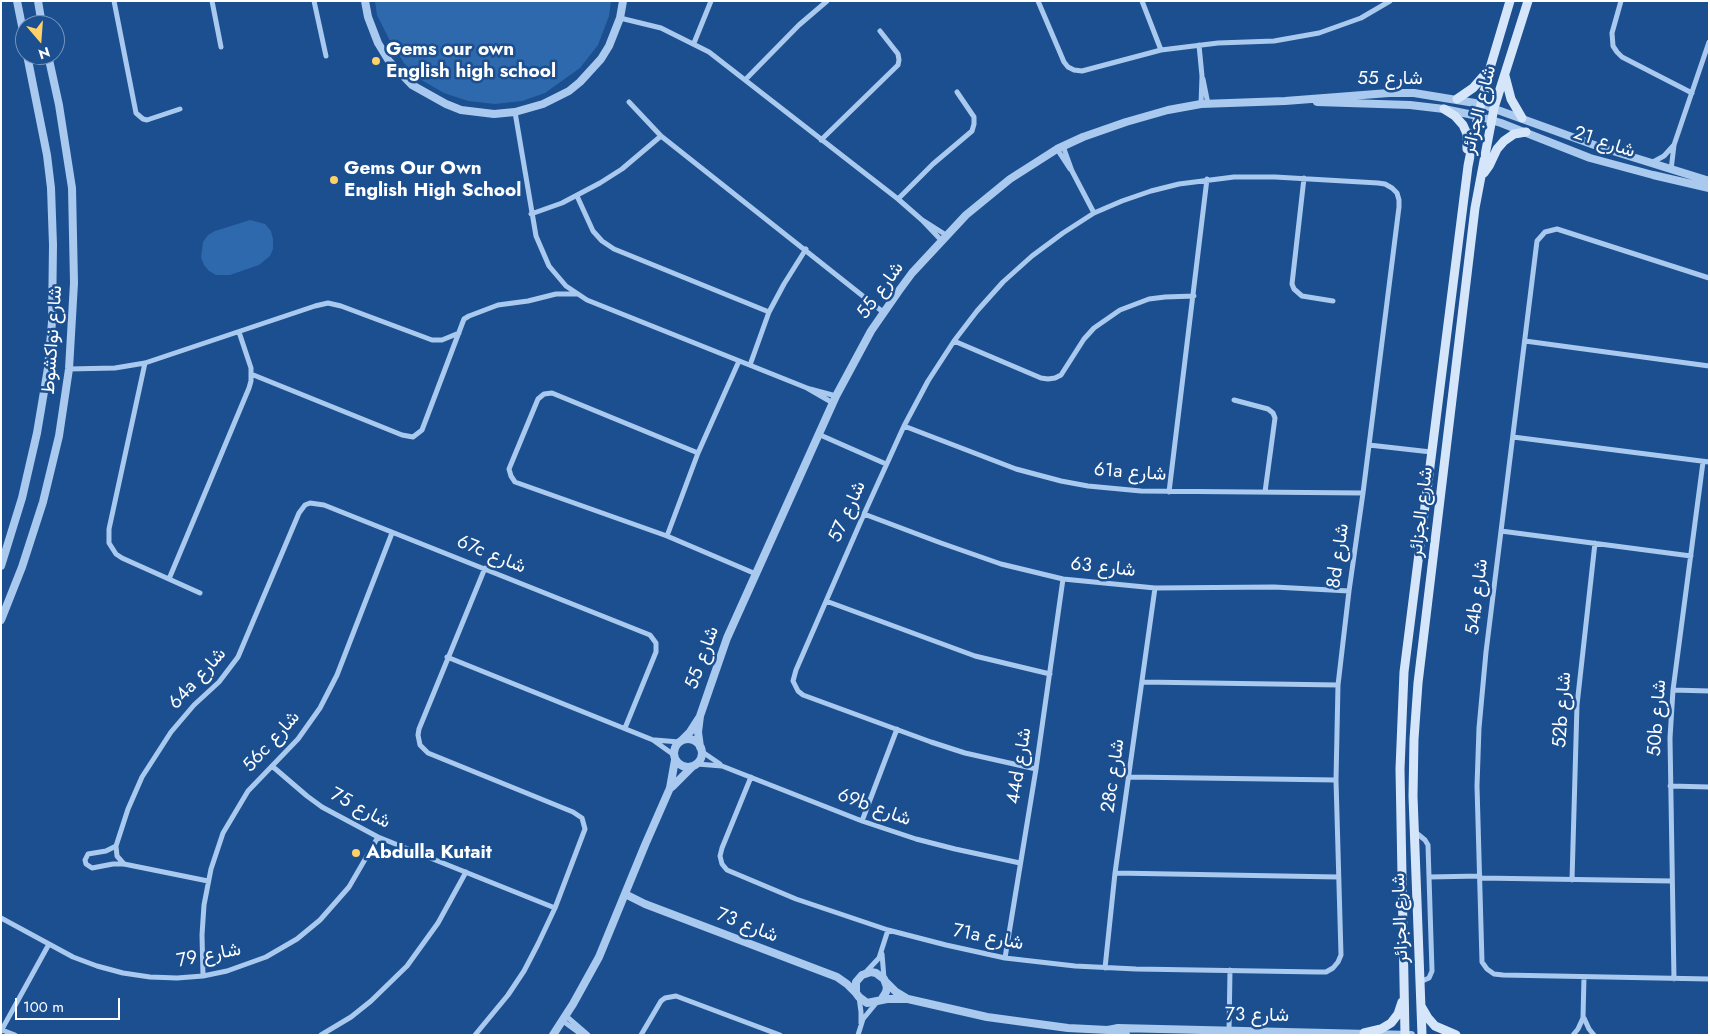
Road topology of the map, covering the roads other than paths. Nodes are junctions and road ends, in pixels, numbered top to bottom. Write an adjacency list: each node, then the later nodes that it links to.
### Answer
1 (17, 1): 16 (street)
2 (38, 1): 17 (street)
3 (114, 1): 40 (street)
4 (212, 1): 23 (street)
5 (314, 1): 25 (street)
6 (365, 1): 41 (street)
7 (623, 1): 18 (street)
8 (711, 1): 21 (street)
9 (827, 1): 30 (street)
10 (1038, 1): 24 (street)
11 (1142, 1): 24 (street)
12 (1390, 1): 22 (street)
13 (1510, 1): 28 (main road, شارع الجزائر)
14 (1528, 1): 29 (main road, شارع الجزائر)
15 (1621, 1): 32 (street)
16 (20, 15)
17 (40, 15)
18 (620, 18): 21 (street); 41 (street)
19 (880, 31): 47 (street)
20 (1709, 42): 32 (street)
21 (694, 43): 30 (street)
22 (1199, 45): 24 (street); 36 (street)
23 (220, 46)
24 (1161, 50)
25 (326, 56)
26 (30, 65): 102 (street, شارع نواكشوط)
27 (50, 65): 80 (street, شارع نواكشوط)
28 (1490, 68): 33 (main road); 37 (main road, شارع الجزائر)
29 (1505, 74): 38 (main road, شارع الجزائر); 43 (main road)
30 (745, 80): 47 (street)
31 (957, 92): 61 (street)
32 (1692, 93): 48 (street)
33 (1457, 99): 34 (street, شارع 55); 37 (street, شارع 55)
34 (1285, 101): 36 (street, شارع 55); 39 (street, شارع 55)
35 (629, 102): 46 (street)
36 (1205, 104): 49 (street, شارع 55)
37 (1481, 104): 38 (street, شارع 55); 42 (main road, شارع الجزائر)
38 (1494, 108): 43 (street, شارع 21); 44 (main road, شارع الجزائر)
39 (1444, 109): 42 (street, شارع 55); 51 (main road)
40 (180, 110)
41 (515, 112): 63 (street)
42 (1478, 116): 44 (street, شارع 55); 51 (main road, شارع الجزائر)
43 (1522, 118): 50 (street, شارع 21)
44 (1491, 119): 45 (street, شارع 21); 54 (main road, شارع الجزائر)
45 (1526, 132): 53 (street, شارع 21); 54 (main road)
46 (661, 136): 60 (street); 65 (street)
47 (821, 140): 61 (street)
48 (1674, 145): 50 (street); 52 (street)
49 (1060, 148): 62 (street); 64 (street, شارع 55)
50 (1651, 163): 52 (street, شارع 21)
51 (1468, 166): 88 (main road, شارع الجزائر)
52 (1671, 170): 53 (street); 57 (street, شارع 21)
53 (1639, 171): 59 (street, شارع 21)
54 (1482, 175): 136 (main road, شارع الجزائر)
55 (1304, 178): 56 (street, شارع 57); 58 (street, شارع 57); 69 (street)
56 (1207, 179): 62 (street, شارع 57); 68 (street)
57 (1709, 181)
58 (1378, 183): 87 (street, 8d شارع)
59 (1709, 188)
60 (577, 196): 63 (street); 70 (street)
61 (898, 200): 64 (street)
62 (1094, 213): 74 (street, شارع 57)
63 (531, 214): 67 (street)
64 (944, 237): 71 (street, شارع 55)
65 (806, 249): 70 (street); 71 (street)
66 (1709, 278): 75 (street, 54b شارع)
67 (576, 294): 73 (street); 76 (street)
68 (1194, 296): 74 (street); 92 (street)
69 (1333, 301)
70 (769, 312): 78 (street)
71 (883, 312): 82 (street, شارع 55)
72 (238, 332): 73 (street); 77 (street); 81 (street)
73 (459, 333): 81 (street)
74 (954, 341): 84 (street, شارع 57)
75 (1524, 341): 79 (street); 86 (street, 54b شارع)
76 (739, 361): 78 (street); 89 (street)
77 (145, 363): 80 (street); 105 (street)
78 (750, 365): 82 (street)
79 (1709, 366)
80 (69, 369): 111 (street, شارع نواكشوط)
81 (252, 374): 105 (street)
82 (834, 399): 85 (street, شارع 55)
83 (1234, 400): 93 (street)
84 (904, 426): 91 (street, شارع 57); 92 (street, 61a شارع)
85 (818, 434): 91 (street); 104 (street, شارع 55)
86 (1514, 437): 90 (street); 97 (street, 54b شارع)
87 (1369, 445): 88 (street); 94 (street, 8d شارع)
88 (1431, 452): 167 (main road, شارع الجزائر)
89 (698, 453): 99 (street); 99 (street)
90 (1706, 462): 101 (street, 50b شارع)
91 (886, 464): 96 (street, شارع 57)
92 (1169, 492): 93 (street, 61a شارع)
93 (1265, 492): 94 (street, 61a شارع)
94 (1364, 493): 108 (street, 8d شارع)
95 (310, 503): 98 (street, 67c شارع); 138 (street, 64a شارع)
96 (864, 514): 106 (street, شارع 63); 110 (street, شارع 57)
97 (1501, 531): 100 (street); 145 (street, 54b شارع)
98 (392, 532): 103 (street, 67c شارع); 126 (street, 56c شارع)
99 (667, 536): 104 (street)
100 (1595, 543): 101 (street); 146 (street, 52b شارع)
101 (1691, 556): 116 (street, 50b شارع)
102 (1, 566)
103 (484, 568): 112 (street); 119 (street, 67c شارع)
104 (756, 574): 118 (street, شارع 55)
105 (169, 579): 109 (street)
106 (1063, 579): 107 (street, شارع 63); 113 (street, 44d شارع)
107 (1155, 588): 108 (street, شارع 63); 114 (street, 28c شارع)
108 (1349, 591): 115 (street, 8d شارع)
109 (200, 593)
110 (826, 601): 113 (street); 120 (street, شارع 57)
111 (1, 620)
112 (448, 657): 119 (street); 150 (street)
113 (1050, 674): 128 (street, 44d شارع)
114 (1143, 682): 115 (street); 130 (street, 28c شارع)
115 (1338, 684): 131 (street, 8d شارع)
116 (1673, 690): 117 (street); 132 (street, 50b شارع)
117 (1709, 691)
118 (700, 716): 122 (street, شارع 55); 123 (street, شارع 55)
119 (625, 728): 121 (street)
120 (897, 729): 128 (street); 135 (street)
121 (653, 740): 122 (street); 124 (street)
122 (680, 742): 123 (street); 124 (street)
123 (701, 748): 125 (street); 127 (street, 69b شارع)
124 (674, 758): 125 (street); 134 (street)
125 (694, 765): 127 (street, 69b شارع); 134 (street)
126 (272, 766): 137 (street, شارع 75); 147 (street, 56c شارع)
127 (722, 766): 129 (street, 69b شارع)
128 (1036, 769): 139 (street, 44d شارع)
129 (751, 777): 135 (street, 69b شارع); 152 (street, 71a شارع)
130 (1129, 777): 131 (street); 142 (street, 28c شارع)
131 (1336, 780): 143 (street, 8d شارع)
132 (1670, 786): 133 (street); 148 (street, 50b شارع)
133 (1709, 787)
134 (670, 788): 149 (street)
135 (862, 821): 139 (street, 69b شارع)
136 (1414, 831): 144 (street); 166 (main road, شارع الجزائر)
137 (378, 837): 141 (street, شارع 75); 160 (street, شارع 79)
138 (116, 846): 140 (street); 140 (street)
139 (1020, 862): 156 (street, 44d شارع)
140 (124, 864): 147 (street)
141 (466, 872): 150 (street, شارع 75); 180 (street)
142 (1115, 873): 143 (street); 157 (street, 28c شارع)
143 (1338, 877): 154 (street, 8d شارع)
144 (1429, 877): 145 (street); 166 (street)
145 (1480, 877): 146 (street); 162 (street, 54b شارع)
146 (1572, 880): 148 (street)
147 (208, 881): 160 (street, 56c شارع)
148 (1672, 881): 163 (street, 50b شارع)
149 (624, 896): 161 (street, شارع 73); 173 (street)
150 (555, 908): 181 (street)
151 (1, 918): 153 (street, شارع 79)
152 (888, 930): 155 (street); 156 (street, 71a شارع)
153 (49, 944): 160 (street, شارع 79); 175 (street)
154 (1341, 948): 158 (street, 71a شارع)
155 (882, 951): 159 (street); 165 (street)
156 (1005, 958): 157 (street, 71a شارع)
157 (1105, 968): 158 (street, 71a شارع)
158 (1230, 970): 177 (street)
159 (862, 975): 161 (street, شارع 73); 165 (street); 168 (street)
160 (204, 976)
161 (837, 977): 168 (street, شارع 73)
162 (1584, 977): 163 (street); 172 (street)
163 (1674, 979): 164 (street)
164 (1709, 979)
165 (885, 981): 169 (street, شارع 73); 170 (street)
166 (1420, 982): 171 (main road, شارع الجزائر)
167 (1404, 994): 178 (main road); 189 (main road, شارع الجزائر)
168 (858, 995): 170 (street); 174 (street)
169 (908, 999): 170 (street, شارع 73); 176 (street, شارع 73)
170 (878, 1001): 174 (street)
171 (1420, 1004): 191 (main road, شارع الجزائر); 192 (main road)
172 (1583, 1018): 193 (street); 194 (street)
173 (564, 1019): 182 (street); 183 (street); 184 (street)
174 (860, 1026): 187 (street)
175 (2, 1030): 179 (street)
176 (1108, 1030): 177 (street, شارع 73); 188 (street, شارع 73)
177 (1229, 1032): 178 (street, شارع 73)
178 (1364, 1033): 189 (street, شارع 73)
179 (14, 1035)
180 (322, 1035)
181 (476, 1035)
182 (553, 1035)
183 (582, 1035)
184 (588, 1035)
185 (641, 1035): 186 (street)
186 (780, 1035)
187 (858, 1035)
188 (1126, 1035)
189 (1405, 1035): 190 (street, شارع 73)
190 (1411, 1035)
191 (1422, 1035)
192 (1456, 1035)
193 (1572, 1035)
194 (1594, 1035)

